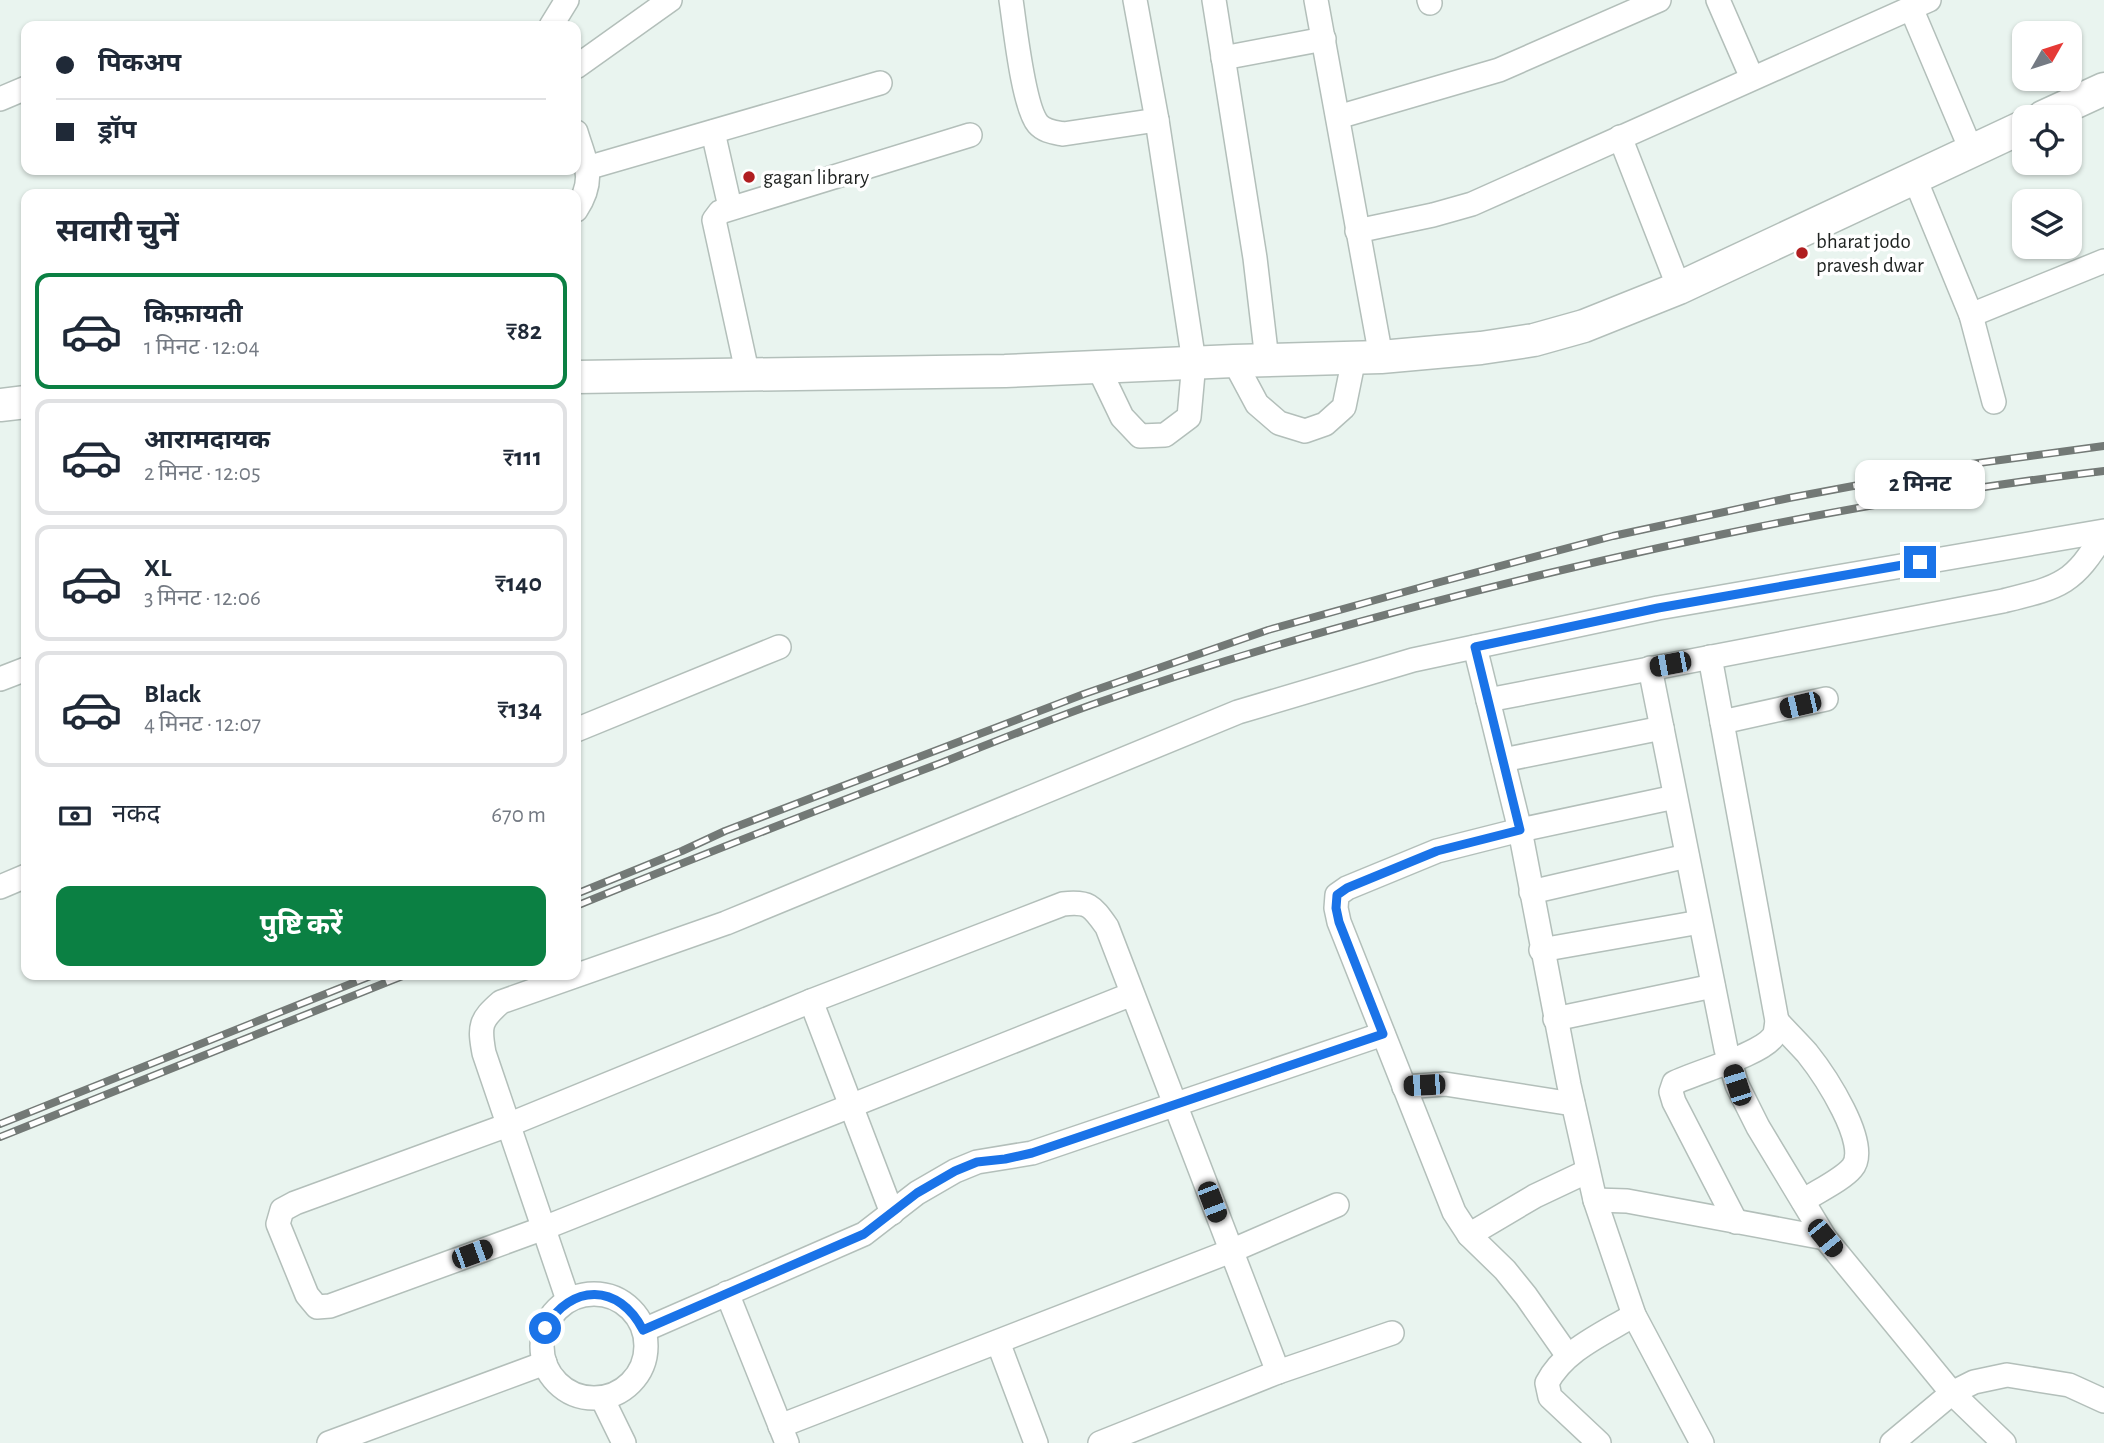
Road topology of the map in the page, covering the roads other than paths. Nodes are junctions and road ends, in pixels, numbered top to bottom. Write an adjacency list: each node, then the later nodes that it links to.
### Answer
1 (567, 0): 10 (street)
2 (670, 0): 13 (street)
3 (1011, 0): 21 (street)
4 (1135, 0): 21 (street)
5 (1214, 0): 12 (street)
6 (1317, 0): 11 (street)
7 (1658, 0): 20 (street)
8 (1718, 0): 14 (street)
9 (1920, 4): 14 (street); 27 (street)
10 (554, 21)
11 (1324, 39): 12 (street); 20 (street)
12 (1223, 58): 38 (street)
13 (581, 63)
14 (1752, 78): 25 (street)
15 (880, 83): 22 (street)
16 (2104, 89): 19 (highway)
17 (21, 90): 18 (street)
18 (0, 99)
19 (2069, 105)
20 (1338, 117): 32 (street)
21 (1157, 120): 39 (street)
22 (713, 132): 28 (street); 31 (street)
23 (2012, 132): 27 (highway)
24 (970, 135): 31 (street)
25 (1620, 137): 32 (street); 34 (street)
26 (581, 148): 28 (street)
27 (1972, 152): 29 (highway)
28 (587, 168): 30 (street)
29 (1915, 179): 34 (highway); 35 (street)
30 (581, 201)
31 (730, 207): 41 (street)
32 (1357, 231): 36 (street)
33 (2104, 261): 35 (street)
34 (1679, 288): 36 (highway)
35 (1971, 314): 43 (street)
36 (1367, 358): 37 (street); 38 (highway)
37 (1234, 360): 38 (highway); 39 (highway)
38 (1267, 360)
39 (1194, 362): 40 (highway); 40 (street)
40 (1098, 367): 41 (highway)
41 (748, 376): 42 (highway)
42 (581, 377)
43 (1994, 402)
44 (21, 403): 45 (highway)
45 (0, 405)
46 (2104, 532): 47 (street); 49 (street)
47 (1475, 647): 54 (street); 67 (street)
48 (779, 648): 56 (street)
49 (1710, 657): 50 (street); 55 (street)
50 (1650, 668): 54 (street); 57 (street)
51 (21, 671): 52 (street)
52 (0, 679)
53 (1826, 699): 55 (street)
54 (1488, 700): 58 (street)
55 (1722, 722): 73 (street)
56 (581, 728)
57 (1662, 728): 58 (street); 59 (street)
58 (1503, 760): 60 (street)
59 (1675, 797): 60 (street); 61 (street)
60 (1520, 830): 64 (street); 74 (street)
61 (1687, 856): 64 (street); 65 (street)
62 (21, 878): 63 (street)
63 (0, 887)
64 (1531, 892): 66 (street)
65 (1700, 922): 66 (street); 69 (street)
66 (1541, 950): 72 (street)
67 (581, 974)
68 (564, 980): 80 (street)
69 (1713, 986): 72 (street); 75 (street)
70 (1132, 994): 71 (street); 78 (street); 79 (street)
71 (811, 1002): 78 (street); 80 (street)
72 (1555, 1019): 77 (street)
73 (1777, 1021): 75 (street); 83 (street)
74 (1383, 1034): 76 (street); 79 (street)
75 (1730, 1062): 83 (street); 86 (street)
76 (1404, 1087): 77 (street); 88 (street)
77 (1573, 1104): 81 (street)
78 (852, 1105): 85 (street); 87 (street)
79 (1174, 1105): 85 (street); 90 (street)
80 (508, 1125): 87 (street); 87 (street)
81 (1588, 1171): 82 (street); 88 (street)
82 (1595, 1200): 86 (street); 93 (street)
83 (1803, 1201): 89 (street)
84 (1337, 1205): 90 (street)
85 (892, 1213): 91 (street)
86 (1736, 1223): 89 (street)
87 (544, 1228): 92 (street)
88 (1469, 1235): 97 (street)
89 (1825, 1238): 100 (street)
90 (1231, 1251): 96 (street); 99 (street)
91 (727, 1293): 94 (street); 103 (street)
92 (568, 1300): 94 (street); 98 (street)
93 (1633, 1315): 97 (street); 109 (street)
94 (643, 1330): 101 (street)
95 (1392, 1333): 99 (street)
96 (998, 1342): 103 (street); 106 (street)
97 (1568, 1356): 108 (street)
98 (545, 1363): 101 (street); 104 (street)
99 (1278, 1373): 107 (street)
100 (1952, 1393): 102 (street); 110 (street); 111 (street)
101 (602, 1398): 105 (street)
102 (2104, 1401)
103 (783, 1434)
104 (329, 1443)
105 (624, 1443)
106 (1037, 1443)
107 (1100, 1443)
108 (1599, 1443)
109 (1702, 1443)
110 (1892, 1443)
111 (2004, 1443)

